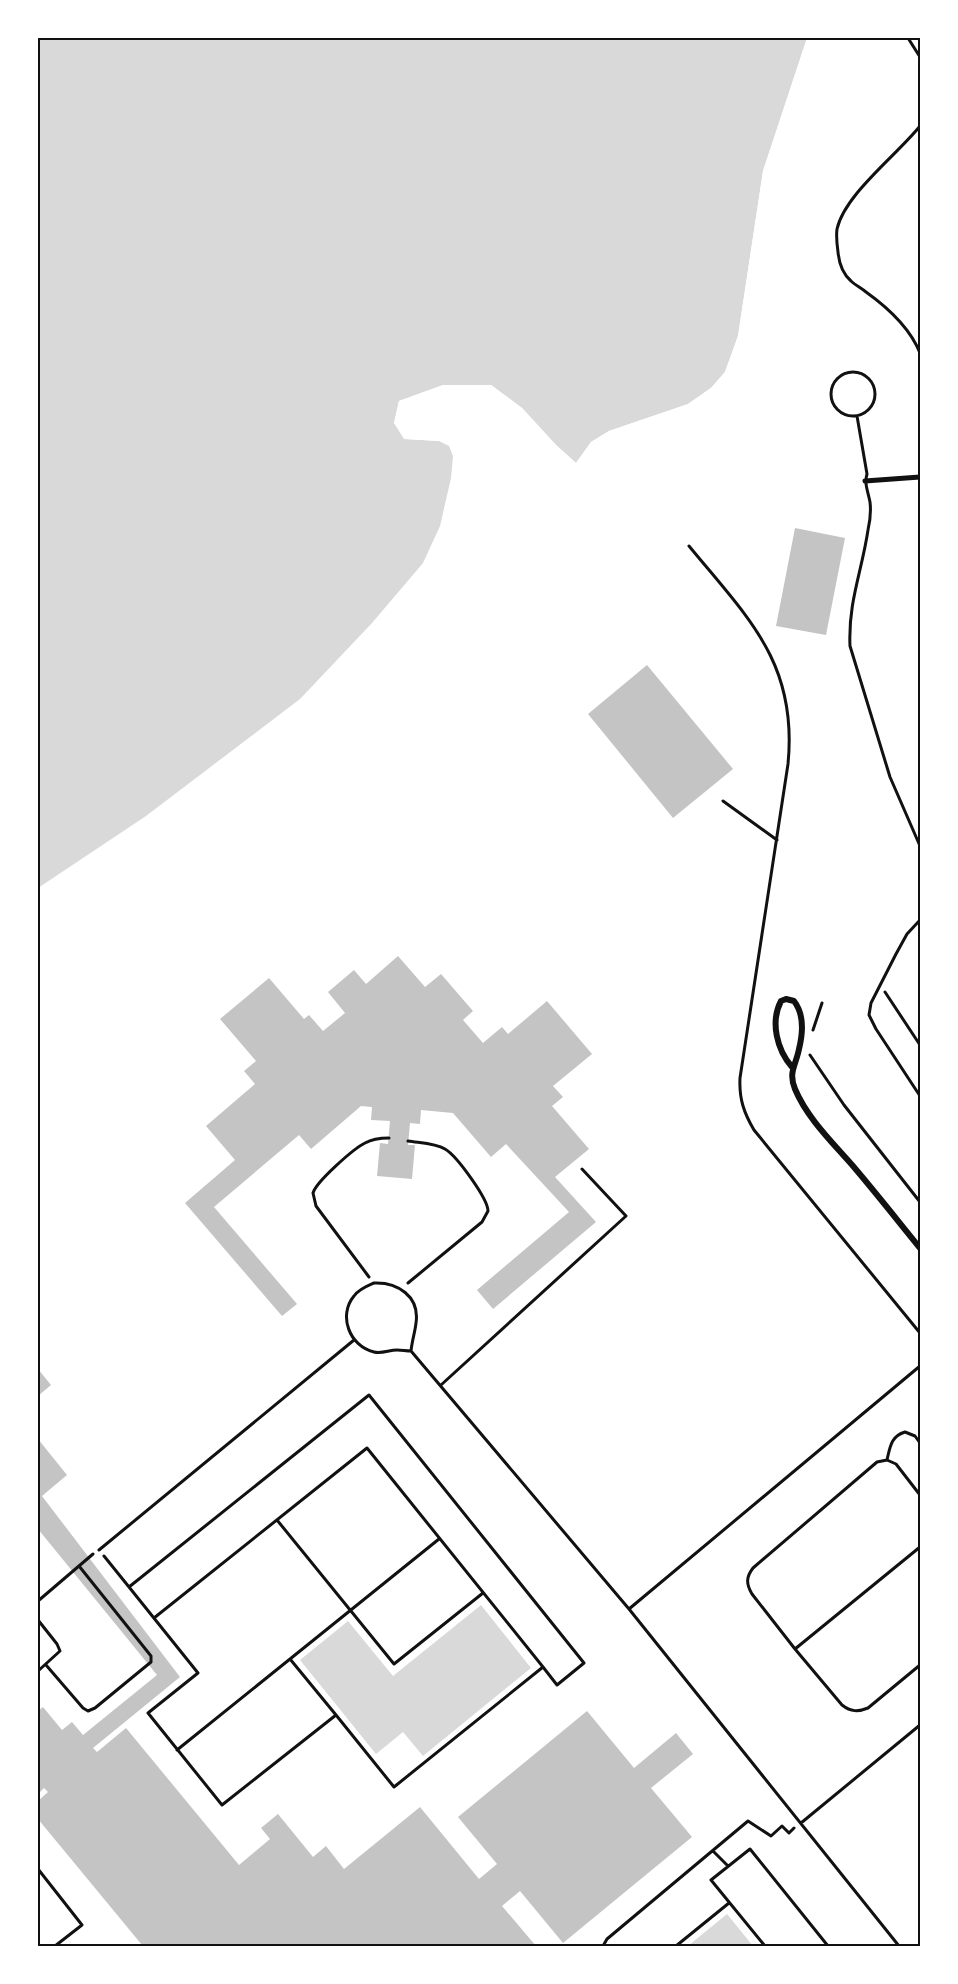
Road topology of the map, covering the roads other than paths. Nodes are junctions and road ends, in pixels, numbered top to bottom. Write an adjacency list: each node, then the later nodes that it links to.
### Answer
1 (857, 416): 1 (lane); 3 (lane)
2 (921, 477): 3 (street)
3 (865, 481): 7 (lane)
4 (689, 546): 6 (lane)
5 (723, 801): 6 (lane)
6 (777, 840): 13 (lane)
7 (921, 846)
8 (921, 920): 10 (lane)
9 (792, 1067): 9 (street); 12 (street)
10 (921, 1096)
11 (582, 1169): 17 (lane)
12 (921, 1248)
13 (921, 1333)
14 (354, 1340): 15 (lane); 15 (lane); 22 (lane)
15 (411, 1351): 17 (lane)
16 (921, 1366): 23 (lane)
17 (441, 1385): 23 (lane)
18 (921, 1443): 19 (lane)
19 (887, 1460): 20 (lane); 24 (lane)
20 (921, 1495)
21 (921, 1547): 24 (lane)
22 (99, 1550)
23 (629, 1609): 27 (lane)
24 (795, 1649): 25 (lane)
25 (921, 1665)
26 (921, 1725): 27 (lane)
27 (801, 1823): 28 (lane)
28 (899, 1947)

